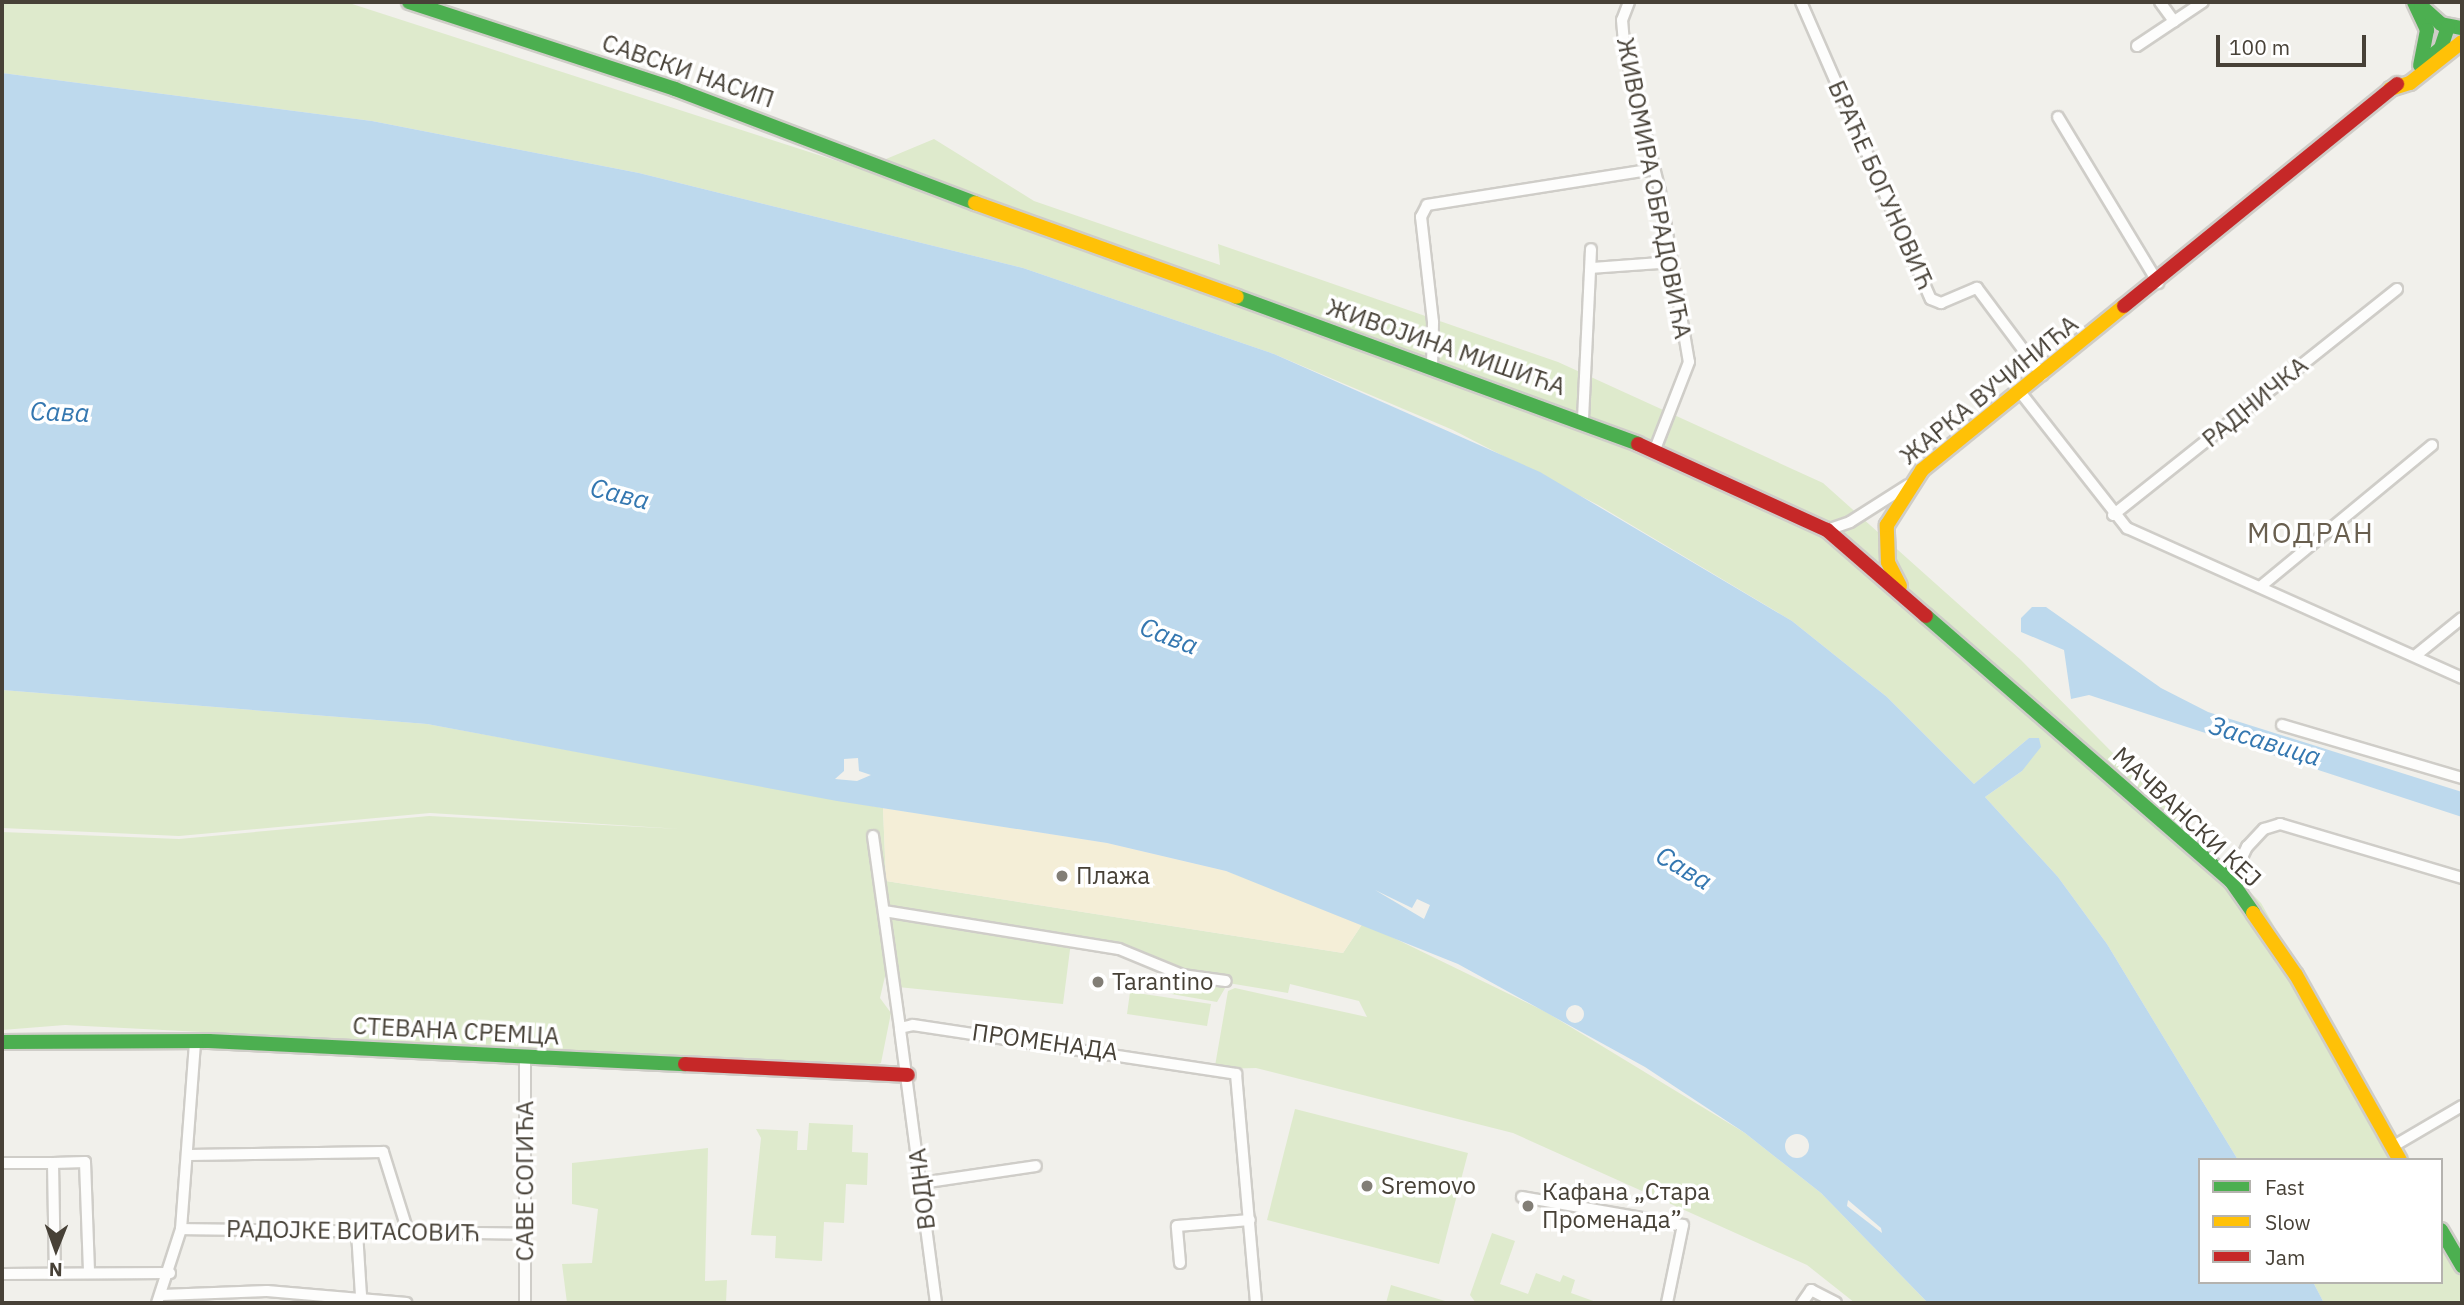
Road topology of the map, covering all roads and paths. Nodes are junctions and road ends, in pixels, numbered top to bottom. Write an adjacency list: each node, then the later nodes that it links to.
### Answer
1 (409, 2): 15 (street, САВСКИ НАСИП)
2 (1629, 2): 14 (street, ЖИВОМИРА ОБРАДОВИЋА)
3 (1801, 2): 22 (street, БРАЋЕ БОГУНОВИЋ)
4 (2160, 2): 7 (street)
5 (2203, 2): 7 (street)
6 (2416, 2): 8 (street); 11 (street)
7 (2174, 21): 10 (street)
8 (2455, 27): 11 (street)
9 (2462, 43): 12 (street)
10 (2137, 46)
11 (2420, 65): 12 (street)
12 (2390, 89): 19 (street, ЖАРКА ВУЧИНИЋА)
13 (2058, 117): 19 (street)
14 (1654, 169): 17 (street, ЖИВОМИРА ОБРАДОВИЋА); 21 (street)
15 (950, 190): 21 (street, ЖИВОЈИНА МИШИЋА)
16 (1591, 249): 18 (street)
17 (1672, 262): 18 (street); 26 (street, ЖИВОМИРА ОБРАДОВИЋА)
18 (1591, 268): 24 (street)
19 (2158, 283): 22 (street, ЖАРКА ВУЧИНИЋА)
20 (2397, 289): 28 (street, РАДНИЧКА)
21 (1432, 367): 24 (street, ЖИВОЈИНА МИШИЋА)
22 (2042, 375): 23 (street, ЖАРКА ВУЧИНИЋА)
23 (2021, 393): 27 (street, ЖАРКА ВУЧИНИЋА); 28 (street)
24 (1583, 419): 26 (street, ЖИВОЈИНА МИШИЋА)
25 (2432, 445): 30 (street)
26 (1654, 452): 29 (street, ЖИВОЈИНА МИШИЋА)
27 (1908, 485): 29 (street); 31 (street, ЖАРКА ВУЧИНИЋА)
28 (2113, 515): 30 (street)
29 (1826, 530): 31 (street, ЖИВОЈИНА МИШИЋА)
30 (2259, 587): 33 (street)
31 (1904, 593): 39 (street, МАЧВАНСКИ КЕЈ)
32 (2462, 618): 33 (street)
33 (2415, 656): 34 (street)
34 (2462, 678)
35 (2282, 725): 36 (street)
36 (2462, 778)
37 (873, 836): 40 (street)
38 (2462, 878): 39 (street)
39 (2231, 881): 48 (street, МАЧВАНСКИ КЕЈ)
40 (884, 911): 41 (street); 42 (street)
41 (1226, 981)
42 (900, 1028): 46 (street); 55 (street, ПРОМЕНАДА)
43 (195, 1041): 44 (street, СТЕВАНА СРЕМЦА); 45 (street, СТЕВАНА СРЕМЦА); 49 (street)
44 (2, 1042)
45 (525, 1058): 46 (street, СТЕВАНА СРЕМЦА); 60 (street, САВЕ СОГИЋА)
46 (908, 1075): 53 (street, ВОДНА)
47 (2462, 1106): 48 (street)
48 (2396, 1153)
49 (189, 1155): 56 (street); 58 (street)
50 (53, 1163): 51 (street); 63 (street); 64 (street)
51 (2, 1164)
52 (1036, 1166): 53 (street)
53 (921, 1183): 71 (street, ВОДНА)
54 (1522, 1197): 73 (street)
55 (1250, 1220): 61 (street); 72 (street)
56 (181, 1229): 57 (street, РАДОЈКЕ ВИТАСОВИЋ); 65 (street)
57 (356, 1232): 58 (street, РАДОЈКЕ ВИТАСОВИЋ); 67 (street)
58 (408, 1233): 60 (street, РАДОЈКЕ ВИТАСОВИЋ)
59 (2443, 1233): 62 (street)
60 (525, 1234): 70 (street, САВЕ СОГИЋА)
61 (1180, 1263)
62 (2462, 1266)
63 (55, 1273): 64 (street); 66 (street)
64 (89, 1273): 65 (street)
65 (170, 1273): 68 (street)
66 (2, 1274)
67 (360, 1295): 68 (street); 69 (street)
68 (159, 1299)
69 (406, 1303)
70 (525, 1303)
71 (936, 1303)
72 (1256, 1303)
73 (1667, 1303)
74 (1802, 1303): 75 (street)
75 (1836, 1303)

